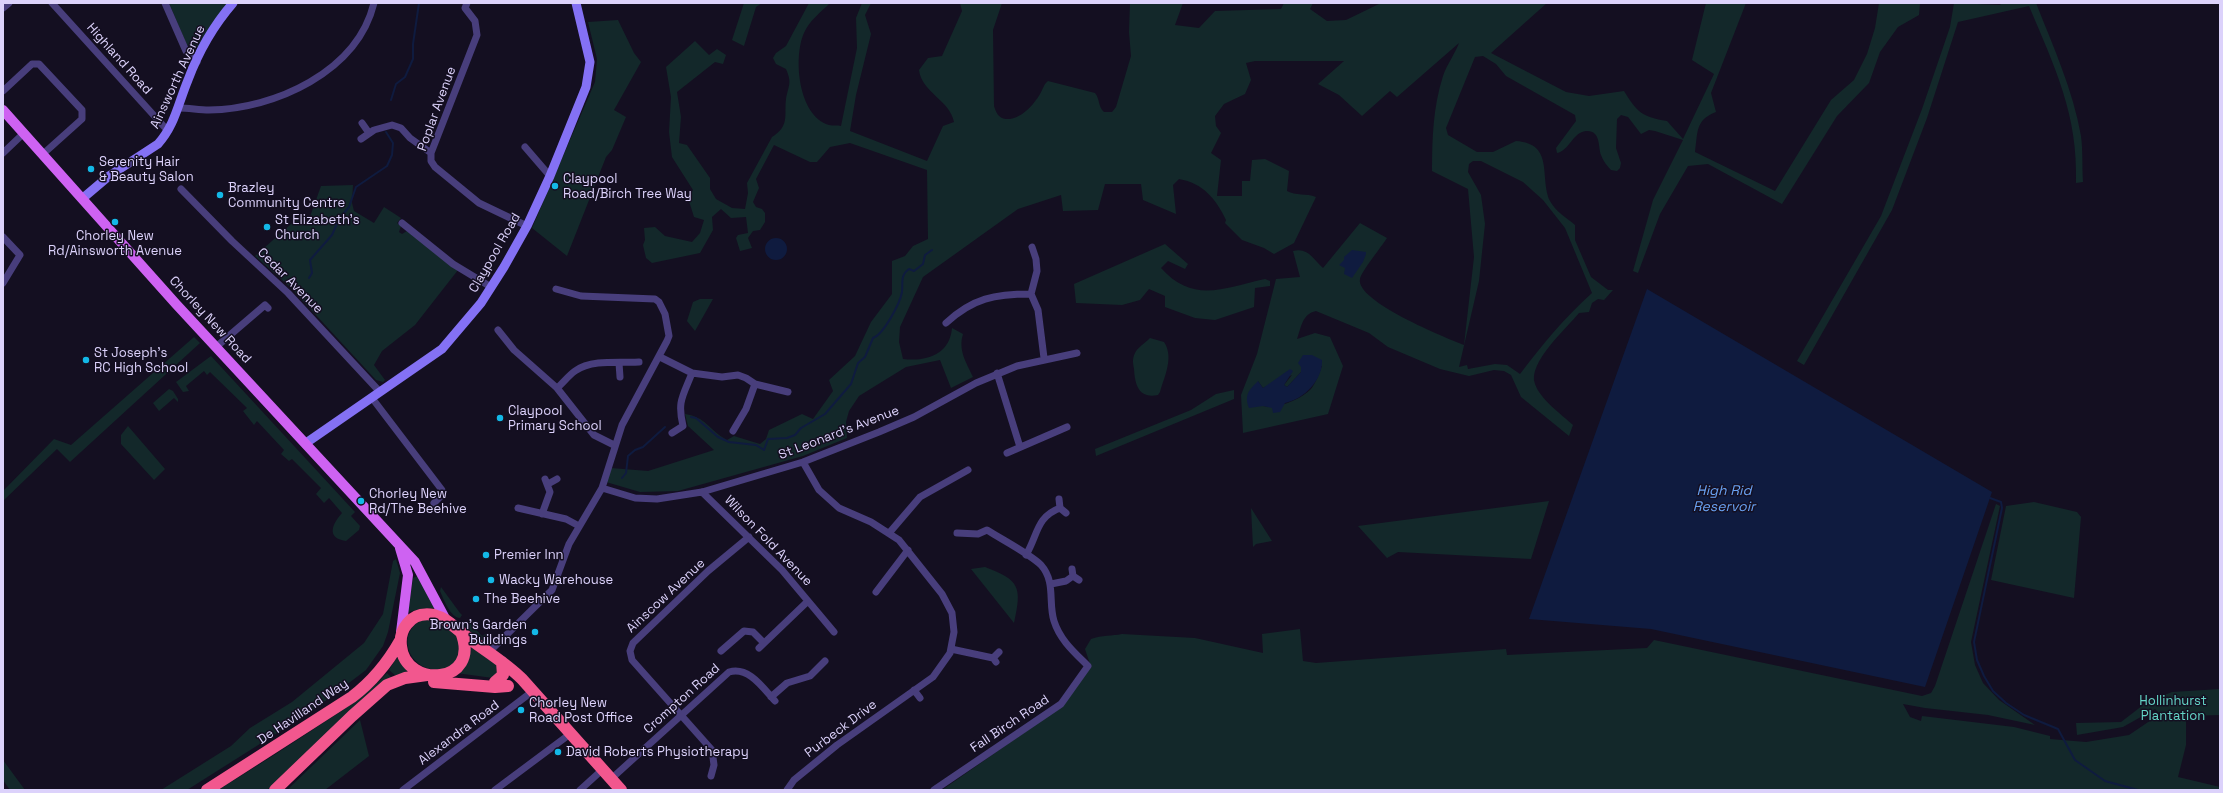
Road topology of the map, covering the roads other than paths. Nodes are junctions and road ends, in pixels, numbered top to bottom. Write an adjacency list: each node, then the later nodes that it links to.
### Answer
1 (9, 3): 8 (street)
2 (52, 3): 14 (street, Highland Road)
3 (165, 3): 9 (street)
4 (233, 3): 9 (street, Ainsworth Avenue)
5 (374, 3): 11 (street)
6 (467, 3): 20 (street, Poplar Avenue)
7 (576, 3): 22 (street, Claypool Road)
8 (3, 8)
9 (197, 62): 11 (street, Ainsworth Avenue)
10 (3, 91): 21 (street)
11 (179, 108): 14 (street, Ainsworth Avenue)
12 (3, 110): 15 (main road, Chorley New Road)
13 (362, 123): 16 (street)
14 (168, 131): 24 (street, Ainsworth Avenue)
15 (24, 133): 19 (street); 21 (main road, Chorley New Road)
16 (369, 133): 17 (street); 20 (street)
17 (361, 139)
18 (524, 147): 22 (street)
19 (3, 153)
20 (431, 153): 25 (street, Poplar Avenue)
21 (43, 154): 24 (main road, Chorley New Road)
22 (550, 176): 25 (street, Claypool Road)
23 (181, 189): 47 (street, Cedar Avenue)
24 (83, 198): 36 (main road, Chorley New Road)
25 (527, 226): 30 (street, Claypool Road)
26 (403, 227): 30 (street)
27 (3, 237): 29 (street)
28 (1032, 246): 32 (street)
29 (3, 283)
30 (491, 287): 47 (street, Claypool Road)
31 (556, 289): 38 (street)
32 (1031, 294): 34 (street); 39 (street)
33 (268, 308): 36 (street)
34 (945, 325)
35 (502, 332): 46 (street)
36 (216, 347): 53 (main road, Chorley New Road)
37 (1077, 353): 39 (street, St Leonard's Avenue)
38 (660, 357): 42 (street); 54 (street)
39 (1044, 358): 43 (street, St Leonard's Avenue)
40 (639, 362): 41 (street)
41 (619, 363): 44 (street); 46 (street)
42 (692, 373): 45 (street); 52 (street)
43 (997, 373): 55 (street); 57 (street, St Leonard's Avenue)
44 (620, 377)
45 (755, 384): 48 (street); 51 (street)
46 (557, 388): 54 (street)
47 (380, 392): 49 (street, Claypool Road)
48 (788, 392)
49 (372, 398): 53 (street, Claypool Road); 63 (street)
50 (1067, 427): 55 (street)
51 (733, 431)
52 (672, 433)
53 (306, 443): 72 (main road, Chorley New Road)
54 (614, 445): 60 (street)
55 (1020, 447): 56 (street)
56 (1007, 453)
57 (803, 462): 61 (street, St Leonard's Avenue); 69 (street, Purbeck Drive)
58 (968, 470): 69 (street)
59 (557, 480): 67 (street)
60 (602, 488): 61 (street, St Leonard's Avenue); 68 (street)
61 (702, 492): 71 (street, Wilson Fold Avenue)
62 (1059, 499): 65 (street)
63 (434, 503)
64 (518, 508): 67 (street)
65 (1060, 508): 66 (street); 74 (street)
66 (1066, 512)
67 (542, 514): 68 (street)
68 (579, 526): 84 (street)
69 (890, 532): 73 (street, Purbeck Drive)
70 (957, 533): 74 (street)
71 (749, 537): 78 (street, Wilson Fold Avenue); 98 (street, Ainscow Avenue)
72 (399, 546): 79 (main road, Chorley New Road); 82 (main road, Chorley New Road)
73 (908, 550): 77 (street); 83 (street, Purbeck Drive)
74 (1026, 555): 76 (street)
75 (1074, 575): 76 (street)
76 (1051, 584): 109 (street, Fall Birch Road)
77 (880, 590)
78 (808, 601): 80 (street, Wilson Fold Avenue); 85 (street)
79 (446, 620): 81 (highway); 82 (highway)
80 (830, 630)
81 (461, 632): 84 (highway); 90 (highway)
82 (400, 639): 89 (highway); 102 (highway, De Havilland Way)
83 (951, 648): 86 (street); 93 (street, Purbeck Drive)
84 (489, 652): 87 (highway)
85 (721, 652)
86 (999, 652)
87 (502, 662): 91 (highway); 97 (highway)
88 (826, 662): 98 (street, Crompton Road)
89 (428, 674): 90 (highway); 95 (highway)
90 (445, 675): 91 (highway)
91 (495, 682): 92 (highway)
92 (508, 686): 94 (highway); 95 (highway)
93 (914, 690): 96 (street); 108 (street, Purbeck Drive)
94 (529, 694): 97 (highway); 104 (street, Alexandra Road)
95 (374, 696): 103 (highway)
96 (920, 698)
97 (541, 701): 99 (highway)
98 (680, 716): 100 (street, Crompton Road); 101 (street, Ainscow Avenue)
99 (570, 734): 100 (highway); 105 (street)
100 (606, 775): 106 (street, Crompton Road); 107 (highway)
101 (711, 776)
102 (207, 790)
103 (275, 790)
104 (402, 790)
105 (495, 790)
106 (580, 790)
107 (621, 790)
108 (787, 790)
109 (934, 790)

